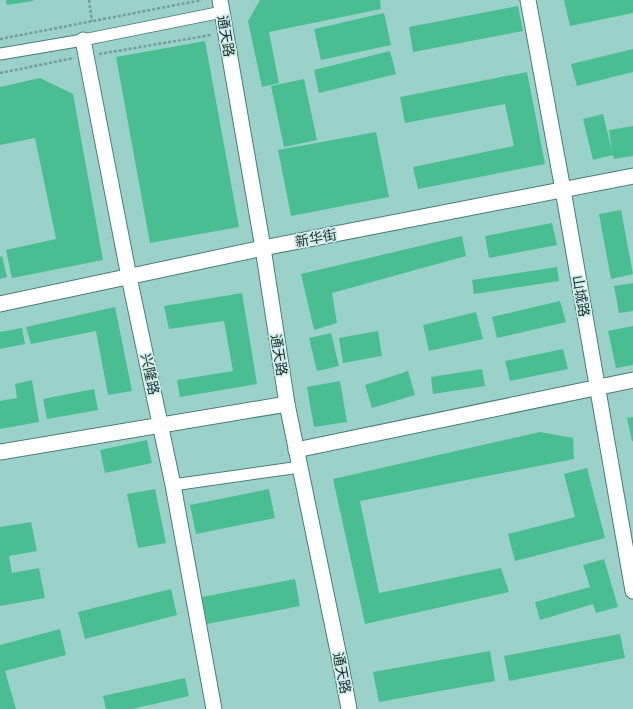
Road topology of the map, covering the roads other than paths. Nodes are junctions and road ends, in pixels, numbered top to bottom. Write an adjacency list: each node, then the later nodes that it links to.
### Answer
1 (528, 0): 6 (street, 山城路)
2 (221, 6): 3 (street); 7 (street, 通天路)
3 (83, 40): 4 (street); 8 (street, 兴隆路)
4 (0, 54)
5 (633, 176): 6 (street, 新华街)
6 (563, 190): 7 (street, 新华街); 11 (street, 山城路)
7 (263, 248): 8 (street, 新华街); 12 (street, 通天路)
8 (129, 277): 9 (street, 新华街); 13 (street, 兴隆路)
9 (0, 304)
10 (633, 380): 11 (street)
11 (597, 387): 14 (street); 18 (street, 山城路)
12 (287, 404): 13 (street); 14 (street, 通天路)
13 (161, 425): 15 (street); 17 (street, 兴隆路)
14 (296, 450): 16 (street, 通天路)
15 (0, 452)
16 (300, 467): 17 (street); 20 (street, 通天路)
17 (173, 485): 19 (street, 兴隆路)
18 (633, 591)
19 (214, 709)
20 (349, 709)

